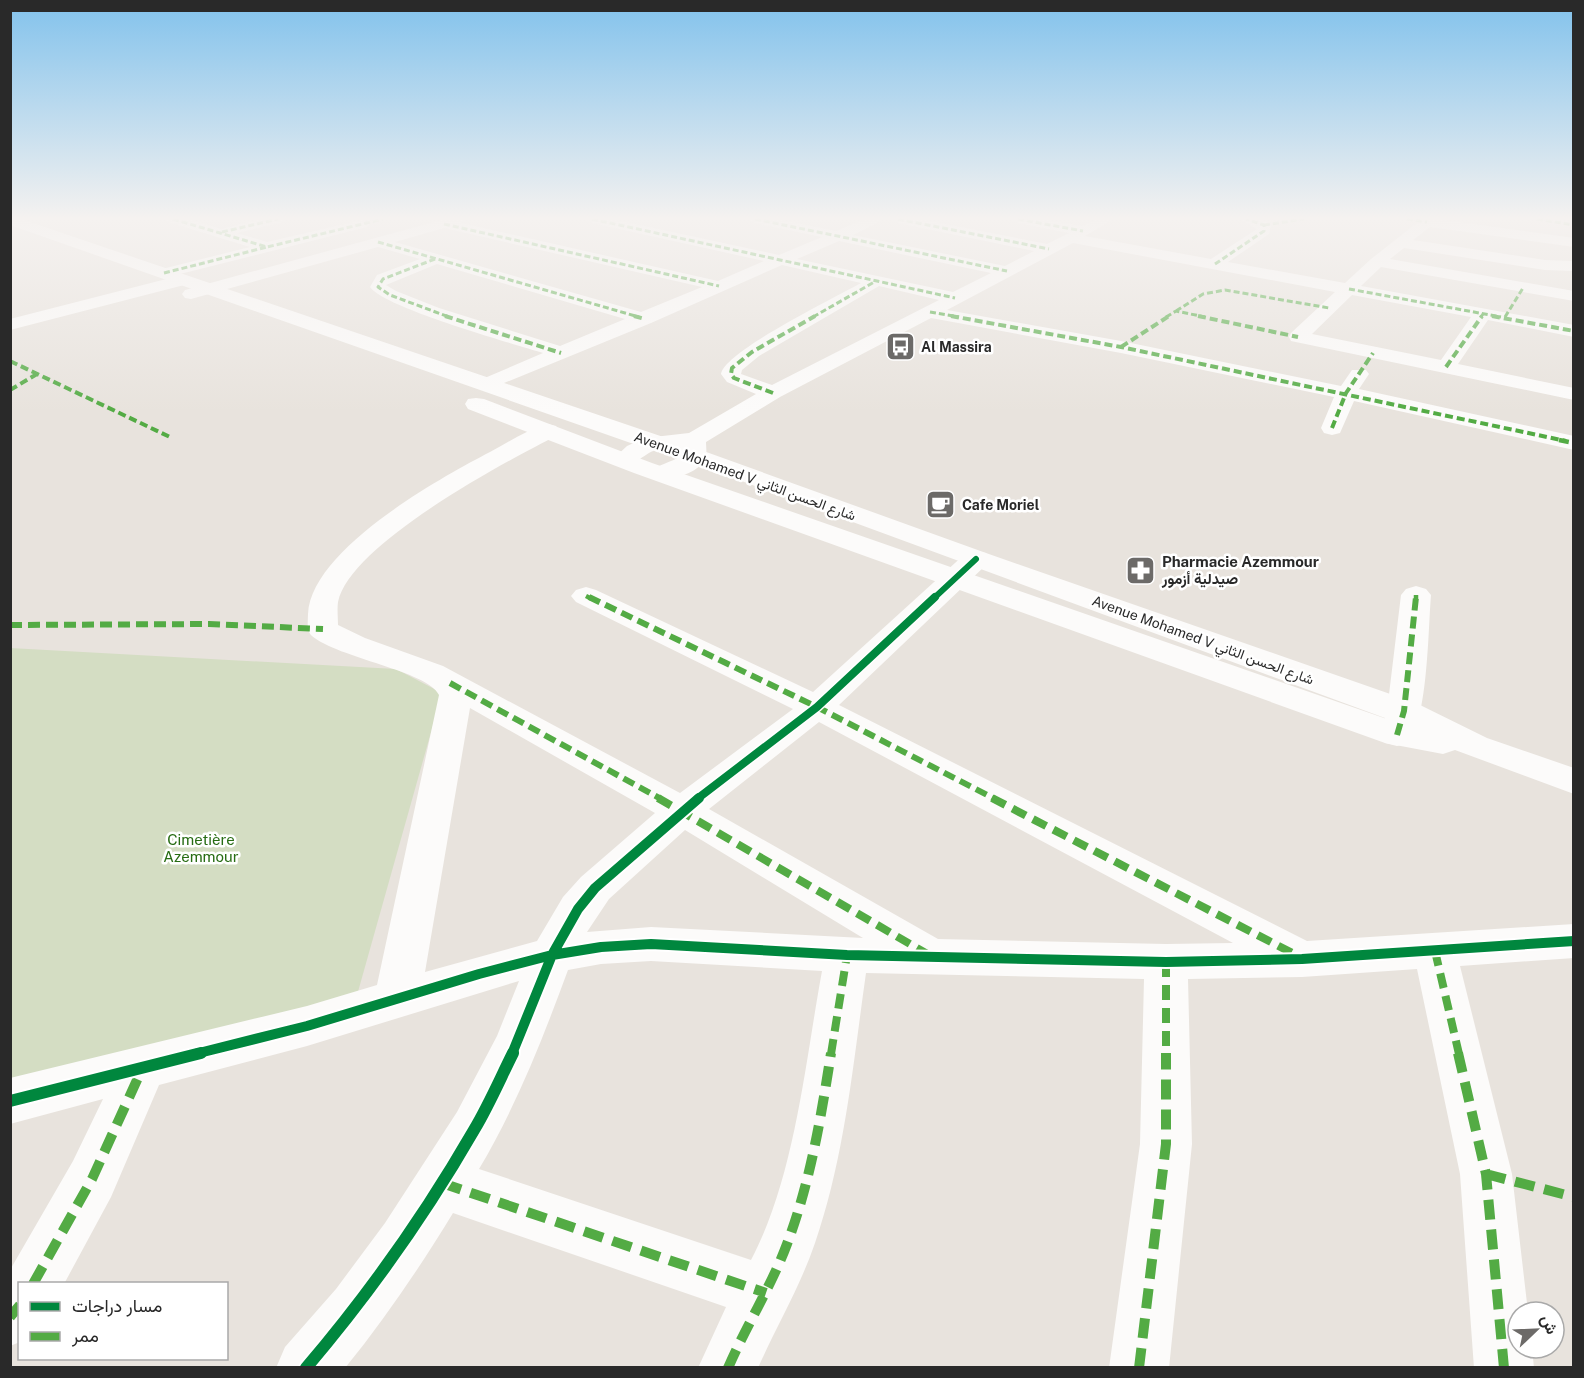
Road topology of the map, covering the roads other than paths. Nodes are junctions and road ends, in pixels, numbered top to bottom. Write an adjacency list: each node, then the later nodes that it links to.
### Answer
1 (185, 283): 12 (street)
2 (379, 283): 24 (street)
3 (518, 283): 21 (street)
4 (707, 283): 13 (street)
5 (725, 283): 13 (street)
6 (872, 283): 29 (street)
7 (887, 283): 17 (street)
8 (983, 283): 17 (street)
9 (1318, 283): 15 (street)
10 (1355, 283): 15 (street)
11 (1496, 283): 14 (street)
12 (182, 284): 22 (street); 27 (street, Avenue Mohamed V شارع الحسن الثاني); 28 (street, Avenue Mohamed V شارع الحسن الثاني)
13 (719, 286): 21 (street)
14 (1522, 288): 16 (street); 20 (street)
15 (1349, 289): 19 (street); 25 (street)
16 (1574, 296)
17 (955, 298): 18 (street)
18 (930, 312): 29 (street); 30 (street)
19 (1483, 314): 20 (street); 26 (street)
20 (1505, 317): 23 (street)
21 (645, 319): 24 (street)
22 (10, 325)
23 (1574, 331)
24 (561, 353): 28 (street)
25 (1373, 353): 26 (street); 30 (street)
26 (1446, 367): 31 (street)
27 (425, 384)
28 (487, 384): 35 (street, Avenue Mohamed V شارع الحسن الثاني)
29 (773, 393): 37 (street)
30 (1346, 393): 33 (street); 36 (street)
31 (1574, 394)
32 (459, 397): 34 (street, Avenue Mohamed V شارع الحسن الثاني)
33 (1332, 428)
34 (548, 432): 38 (street, Avenue Mohamed V شارع الحسن الثاني); 43 (street)
35 (653, 443): 37 (street, Avenue Mohamed V شارع الحسن الثاني); 38 (street)
36 (1574, 443)
37 (694, 448): 39 (street); 40 (street, Avenue Mohamed V شارع الحسن الثاني)
38 (624, 460): 39 (street, Avenue Mohamed V شارع الحسن الثاني)
39 (662, 473): 40 (street, Avenue Mohamed V شارع الحسن الثاني)
40 (966, 568): 44 (street); 45 (street, Avenue Mohamed V شارع الحسن الثاني)
41 (1416, 595): 45 (street)
42 (586, 596): 44 (street)
43 (450, 682): 47 (street); 55 (street)
44 (817, 707): 47 (street); 53 (street)
45 (1400, 723): 46 (street, Avenue Mohamed V شارع الحسن الثاني)
46 (1574, 782)
47 (682, 811): 50 (street); 52 (street)
48 (1574, 941): 49 (street)
49 (1435, 951): 53 (street); 64 (street)
50 (552, 955): 51 (street); 55 (street); 58 (street)
51 (847, 955): 52 (street); 60 (street)
52 (934, 958): 54 (street)
53 (1302, 959): 54 (street)
54 (1166, 962): 63 (street)
55 (397, 1000): 56 (street)
56 (142, 1070): 57 (street); 59 (street)
57 (10, 1101)
58 (442, 1183): 60 (street); 61 (street)
59 (34, 1282)
60 (766, 1293): 62 (street)
61 (306, 1368)
62 (728, 1368)
63 (1139, 1368)
64 (1504, 1368)

